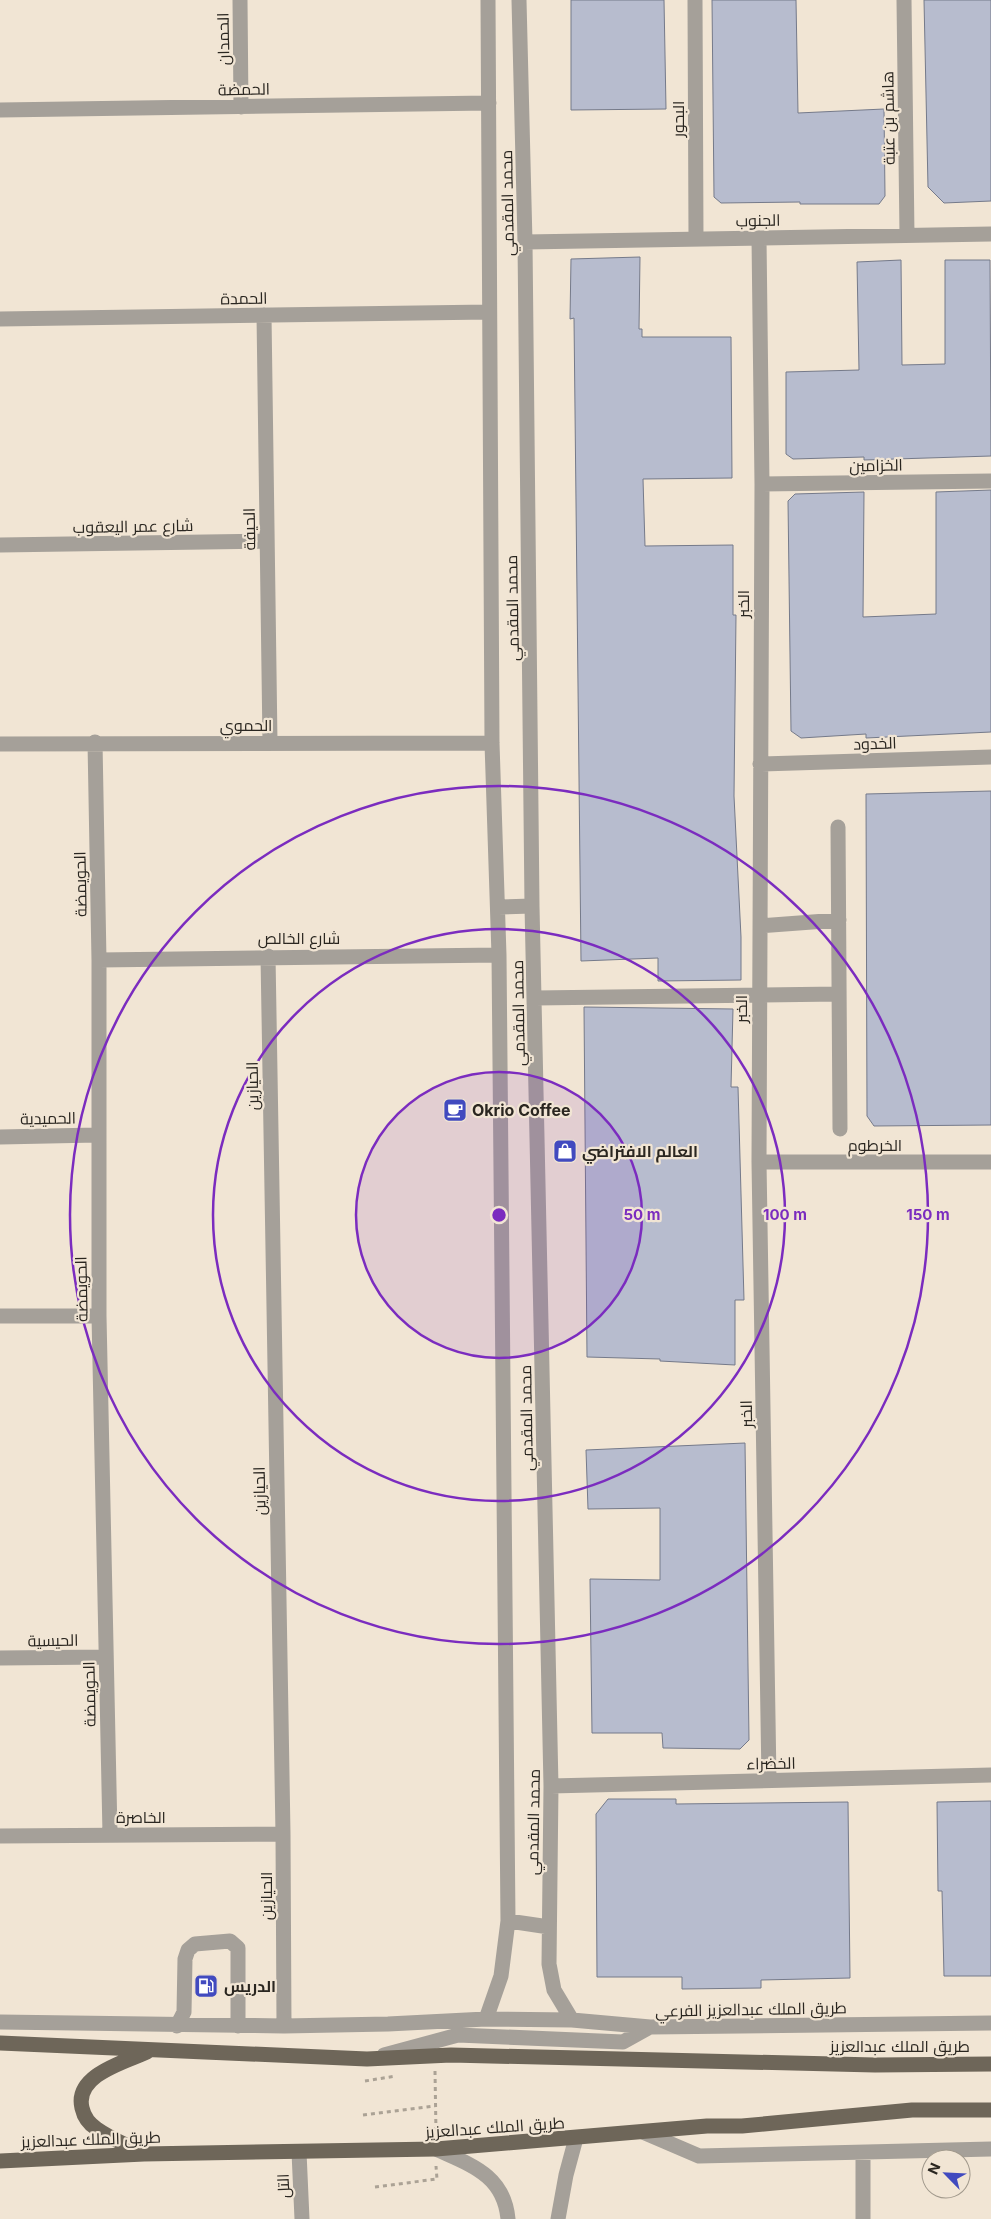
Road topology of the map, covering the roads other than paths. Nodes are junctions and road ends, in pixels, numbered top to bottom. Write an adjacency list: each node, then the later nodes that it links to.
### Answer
1 (240, 0): 7 (street, الحمدان)
2 (488, 0): 6 (street, محمد المقدمي)
3 (519, 0): 13 (street, محمد المقدمي)
4 (695, 0): 11 (street, البحور)
5 (904, 0): 10 (street, هاشم بن عتبة)
6 (489, 103): 7 (street, الحمضة); 14 (street, محمد المقدمي)
7 (241, 107): 8 (street, الحمضة)
8 (0, 110)
9 (991, 234): 10 (street, الجنوب)
10 (908, 235): 12 (street, الجنوب)
11 (696, 238): 12 (street, الجنوب); 13 (street, الجنوب)
12 (759, 238): 18 (street, الخبر)
13 (525, 242): 28 (street, محمد المقدمي)
14 (489, 312): 15 (street, الحمدة); 23 (street, محمد المقدمي)
15 (264, 315): 16 (street, الحمدة); 19 (street, الحيفة)
16 (0, 319)
17 (991, 481): 18 (street, الخزامين)
18 (762, 484): 26 (street, الخبر)
19 (267, 541): 20 (street, شارع عمر اليعقوب); 22 (street, الحيفة)
20 (0, 545)
21 (95, 742): 22 (street, الحموي); 24 (street, الحموي); 34 (street, الحويمضة)
22 (270, 742): 23 (street, الحموي)
23 (492, 743): 29 (street, محمد المقدمي)
24 (0, 744)
25 (991, 757): 26 (street, الخدود)
26 (760, 764): 31 (street, الخبر)
27 (838, 827): 30 (street)
28 (532, 906): 29 (street); 37 (street, محمد المقدمي)
29 (498, 907): 32 (street, محمد المقدمي)
30 (839, 920): 31 (street); 35 (street)
31 (760, 926): 36 (street, الخبر)
32 (499, 955): 33 (street, شارع الخالص); 53 (street, محمد المقدمي)
33 (268, 956): 34 (street, شارع الخالص); 51 (street, الحيازين)
34 (98, 960): 39 (street, الحويمضة)
35 (839, 994): 36 (street); 38 (street)
36 (759, 995): 37 (street); 41 (street, الخبر)
37 (535, 998): 49 (street, محمد المقدمي)
38 (840, 1129)
39 (97, 1135): 40 (street, الحميدية); 44 (street, الحويمضة)
40 (0, 1137)
41 (759, 1162): 42 (street, الخرطوم); 48 (street, الخبر)
42 (991, 1162)
43 (0, 1316): 44 (street)
44 (99, 1316): 45 (street, الحويمضة)
45 (106, 1657): 46 (street, الحيسية); 50 (street, الحويمضة)
46 (0, 1658)
47 (991, 1774): 48 (street, الخضراء)
48 (769, 1780): 49 (street, الخضراء)
49 (551, 1786): 54 (street, محمد المقدمي)
50 (110, 1834): 51 (street, الخاصرة); 52 (street, الخاصرة)
51 (283, 1834): 61 (street, الحيازين)
52 (0, 1836)
53 (508, 1921): 54 (street); 55 (street, محمد المقدمي)
54 (548, 1927): 56 (street, محمد المقدمي)
55 (486, 2019): 56 (street); 61 (street)
56 (572, 2020): 62 (street)
57 (0, 2022): 59 (street)
58 (991, 2023): 62 (street, طريق الملك عبدالعزيز الفرعي)
59 (177, 2026): 60 (street); 60 (street)
60 (238, 2026): 61 (street)
61 (284, 2026)
62 (650, 2027): 65 (street, طريق الملك عبدالعزيز الفرعي)
63 (0, 2043): 64 (main road, طريق الملك عبدالعزيز)
64 (151, 2051): 65 (main road, طريق الملك عبدالعزيز); 74 (main road)
65 (367, 2059): 66 (main road, طريق الملك عبدالعزيز)
66 (991, 2064)
67 (991, 2110): 68 (main road, طريق الملك عبدالعزيز)
68 (643, 2132): 69 (main road, طريق الملك عبدالعزيز); 73 (street)
69 (576, 2138): 71 (main road, طريق الملك عبدالعزيز); 78 (street)
70 (991, 2149): 73 (street)
71 (436, 2151): 72 (main road, طريق الملك عبدالعزيز); 77 (street)
72 (299, 2152): 74 (main road, طريق الملك عبدالعزيز); 76 (street, التل)
73 (863, 2153): 79 (street)
74 (144, 2154): 75 (main road, طريق الملك عبدالعزيز)
75 (0, 2161)
76 (302, 2219)
77 (508, 2219)
78 (558, 2219)
79 (863, 2219)

